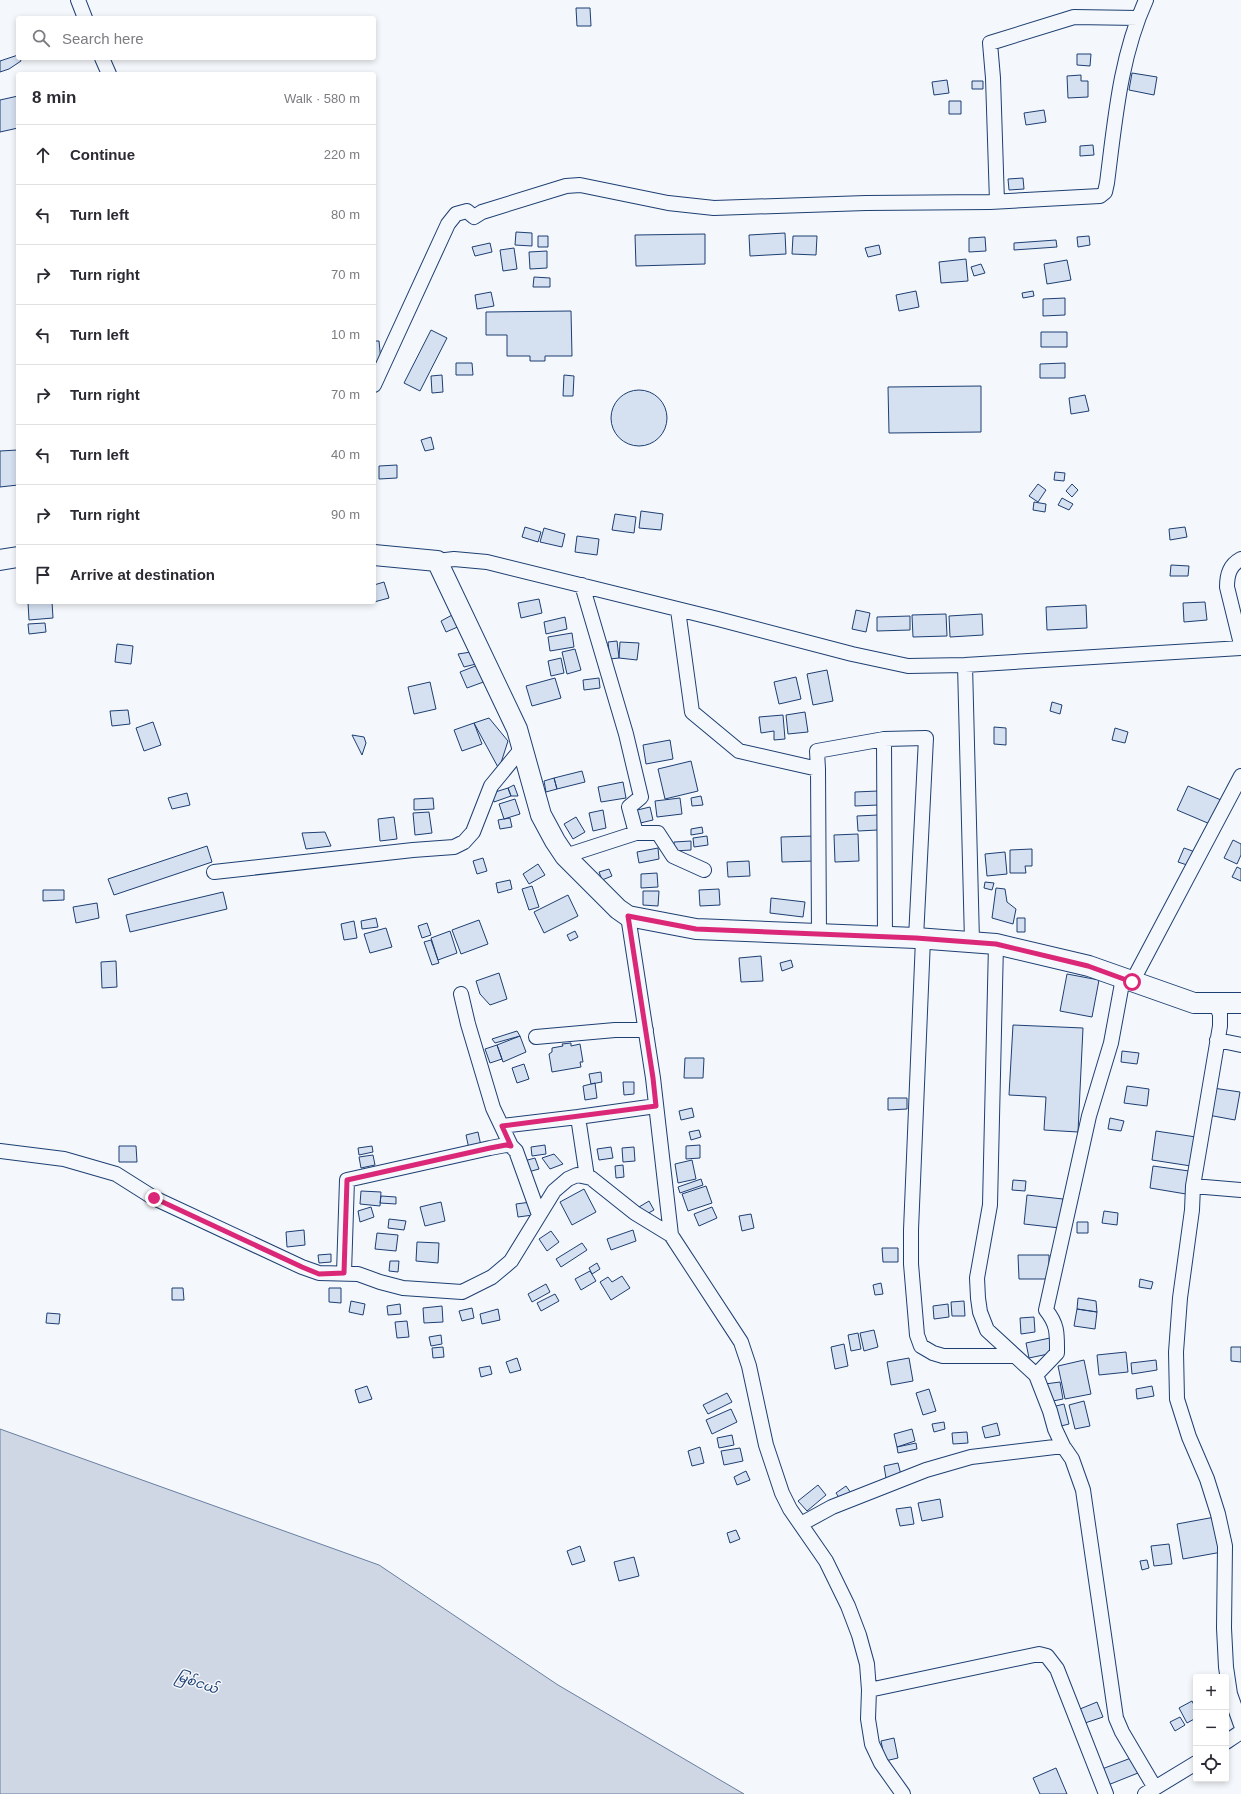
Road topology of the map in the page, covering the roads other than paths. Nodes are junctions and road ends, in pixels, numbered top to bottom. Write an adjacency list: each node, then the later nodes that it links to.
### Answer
1 (78, 0): 3 (street)
2 (1146, 0): 4 (street)
3 (84, 16)
4 (1138, 18): 7 (street); 7 (street)
5 (103, 60): 6 (street)
6 (108, 72)
7 (997, 202): 8 (street)
8 (376, 380)
9 (376, 555): 13 (street)
10 (16, 556): 12 (street)
11 (1241, 559): 16 (street)
12 (0, 560)
13 (437, 561): 14 (street); 20 (street)
14 (582, 585): 15 (street); 23 (street)
15 (678, 610): 18 (street); 21 (street)
16 (1241, 644)
17 (1241, 648): 18 (street)
18 (965, 666): 31 (street)
19 (884, 739): 21 (street); 29 (street); 30 (street)
20 (523, 748): 24 (street); 26 (street)
21 (818, 769): 28 (street)
22 (1241, 776): 33 (street)
23 (636, 833): 24 (street); 25 (street)
24 (565, 856): 27 (street)
25 (704, 870)
26 (214, 872)
27 (628, 916): 28 (street); 37 (street)
28 (819, 934): 29 (street)
29 (885, 937): 30 (street)
30 (920, 938): 31 (street); 52 (street)
31 (972, 941): 32 (street)
32 (996, 944): 33 (street); 52 (street)
33 (1127, 980): 35 (street); 53 (street)
34 (461, 994): 43 (street)
35 (1215, 1002): 36 (street); 39 (street)
36 (1241, 1003)
37 (646, 1030): 38 (street); 41 (street)
38 (536, 1037)
39 (1218, 1040): 40 (street); 47 (street)
40 (1241, 1045)
41 (656, 1106): 42 (street); 50 (street)
42 (578, 1117): 43 (street); 46 (street)
43 (502, 1126): 44 (street)
44 (511, 1146): 49 (street); 51 (street)
45 (0, 1151): 51 (street)
46 (587, 1177): 49 (street); 50 (street)
47 (1193, 1186): 48 (street); 57 (street)
48 (1241, 1190)
49 (539, 1215): 51 (street)
50 (671, 1235): 55 (street)
51 (344, 1273)
52 (1015, 1356): 53 (street)
53 (1036, 1375): 54 (street)
54 (1063, 1446): 55 (street); 61 (street)
55 (801, 1524): 56 (street)
56 (869, 1690): 62 (street); 63 (street)
57 (1241, 1725)
58 (1241, 1732): 59 (street)
59 (1229, 1740)
60 (1193, 1765): 61 (street)
61 (1150, 1791)
62 (903, 1794)
63 (1106, 1794)

